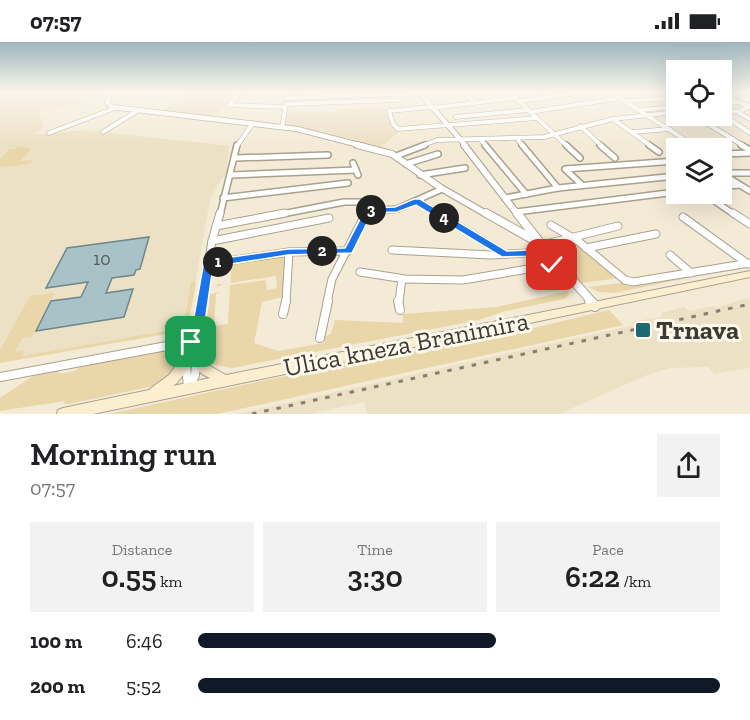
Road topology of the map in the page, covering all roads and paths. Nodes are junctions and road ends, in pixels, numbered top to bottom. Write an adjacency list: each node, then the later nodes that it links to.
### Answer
1 (111, 109): 31 (street)
2 (125, 109): 10 (street)
3 (285, 109): 27 (street)
4 (407, 109): 24 (street)
5 (434, 109): 24 (street)
6 (540, 109): 11 (street)
7 (647, 109): 9 (street)
8 (744, 109): 13 (street)
9 (639, 110): 16 (street)
10 (137, 111): 23 (street); 29 (street)
11 (529, 111): 14 (street); 18 (street)
12 (732, 112): 13 (street)
13 (737, 112): 20 (street)
14 (496, 113): 17 (street); 21 (street)
15 (666, 113): 16 (street)
16 (646, 114): 19 (street); 28 (street)
17 (456, 117)
18 (537, 118): 21 (street); 33 (street)
19 (613, 119): 25 (street); 30 (street)
20 (750, 119)
21 (504, 120): 24 (street)
22 (732, 120): 32 (street)
23 (253, 123): 27 (street); 44 (street)
24 (447, 125): 37 (street)
25 (580, 126): 33 (street); 46 (street)
26 (710, 126): 39 (street)
27 (282, 127): 43 (street)
28 (670, 129): 30 (street); 34 (street)
29 (103, 132)
30 (632, 132): 38 (street)
31 (49, 133)
32 (750, 133)
33 (554, 134): 35 (street); 45 (street)
34 (683, 138)
35 (517, 139): 36 (street); 61 (street)
36 (481, 140): 37 (street); 65 (street)
37 (461, 141): 43 (street); 67 (street)
38 (659, 152)
39 (750, 152): 40 (street)
40 (732, 153)
41 (438, 154): 48 (street)
42 (328, 155): 44 (street)
43 (396, 156): 48 (street)
44 (235, 158): 53 (street)
45 (580, 158)
46 (615, 158)
47 (666, 162): 58 (street)
48 (406, 164): 54 (street)
49 (465, 168): 54 (street)
50 (356, 169): 53 (street)
51 (750, 173): 52 (street)
52 (732, 174)
53 (231, 175): 66 (street)
54 (420, 175): 62 (street)
55 (666, 177): 58 (street)
56 (732, 180): 59 (street)
57 (348, 183): 66 (street)
58 (582, 185): 61 (street)
59 (739, 185): 60 (street); 63 (street)
60 (732, 186)
61 (558, 188): 65 (street)
62 (442, 189): 68 (street); 74 (street)
63 (750, 191)
64 (666, 193): 71 (street)
65 (526, 194): 67 (street)
66 (223, 198): 77 (street)
67 (505, 198): 71 (street)
68 (417, 201): 85 (street); 88 (street)
69 (363, 202): 77 (street)
70 (719, 204): 75 (street)
71 (519, 215): 74 (street); 82 (street)
72 (683, 217): 92 (street)
73 (329, 218): 81 (street)
74 (503, 222): 82 (street)
75 (750, 224)
76 (551, 225): 80 (street)
77 (216, 226): 81 (street)
78 (618, 226): 80 (street)
79 (656, 234): 83 (street)
80 (572, 237): 82 (street); 83 (street)
81 (212, 241): 90 (street)
82 (542, 245): 87 (street)
83 (586, 248): 94 (street)
84 (392, 250): 88 (street)
85 (348, 251): 86 (street); 100 (street)
86 (288, 252): 90 (street); 98 (street)
87 (548, 252): 88 (street); 91 (street)
88 (506, 255)
89 (670, 255): 94 (street)
90 (208, 264): 99 (street)
91 (558, 264): 95 (street); 96 (street)
92 (749, 267): 94 (street); 96 (main road, Ulica kneza Branimira)
93 (360, 272): 95 (street)
94 (691, 273)
95 (402, 279): 97 (street)
96 (595, 306): 105 (main road, Ulica kneza Branimira)
97 (400, 310)
98 (283, 314)
99 (197, 325): 101 (street); 102 (street)
100 (320, 338)
101 (195, 341): 102 (street); 103 (street)
102 (167, 346): 103 (street); 104 (street)
103 (191, 358): 105 (main road); 106 (street); 107 (main road)
104 (0, 377)
105 (225, 381): 106 (main road, Ulica kneza Branimira)
106 (188, 388): 107 (main road, Ulica kneza Branimira)
107 (147, 397): 108 (main road, Ulica kneza Branimira)
108 (63, 414)

